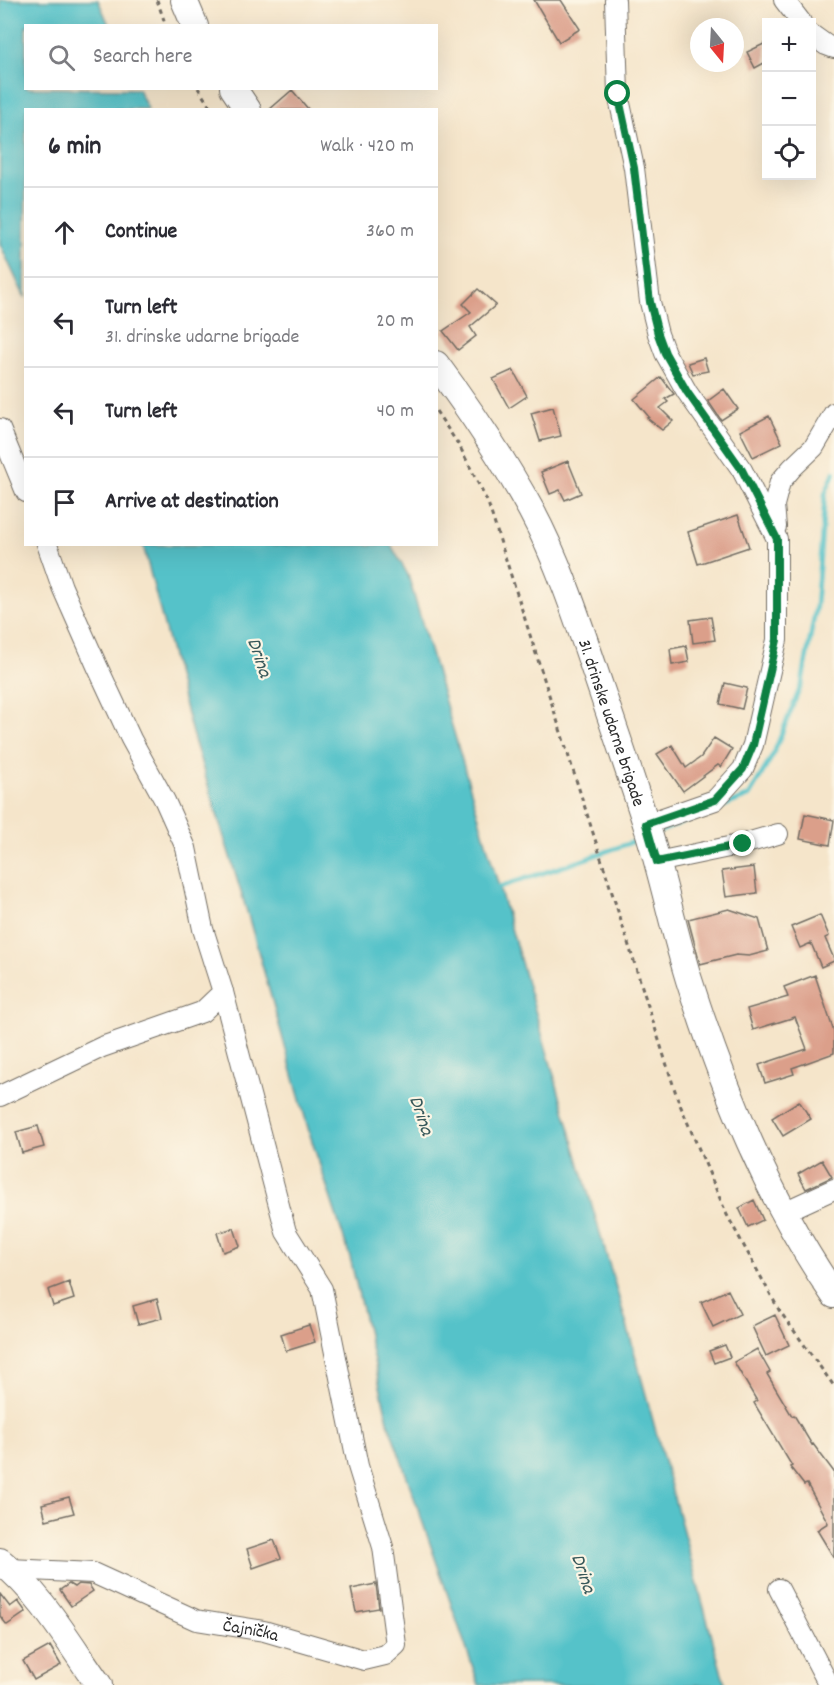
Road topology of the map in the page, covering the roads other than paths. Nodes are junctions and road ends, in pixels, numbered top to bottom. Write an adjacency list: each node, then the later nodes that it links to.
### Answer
1 (184, 0): 5 (main road)
2 (615, 0): 14 (street)
3 (784, 0): 4 (street)
4 (798, 18)
5 (194, 24)
6 (816, 37): 7 (street)
7 (834, 48)
8 (234, 90): 9 (main road)
9 (247, 108)
10 (438, 367): 17 (main road, 31. drinske udarne brigade)
11 (834, 413): 14 (street)
12 (0, 429): 13 (street)
13 (24, 487)
14 (777, 539): 17 (street)
15 (48, 546): 18 (street)
16 (778, 834): 17 (street)
17 (650, 838): 21 (main road, 31. drinske udarne brigade)
18 (223, 992): 19 (street); 23 (street, Čajnička)
19 (0, 1096)
20 (834, 1189): 21 (street)
21 (784, 1212): 22 (main road, 31. drinske udarne brigade)
22 (834, 1295)
23 (5, 1565): 25 (main road, Čajnička)
24 (779, 1589): 26 (street)
25 (99, 1685)
26 (829, 1685)

